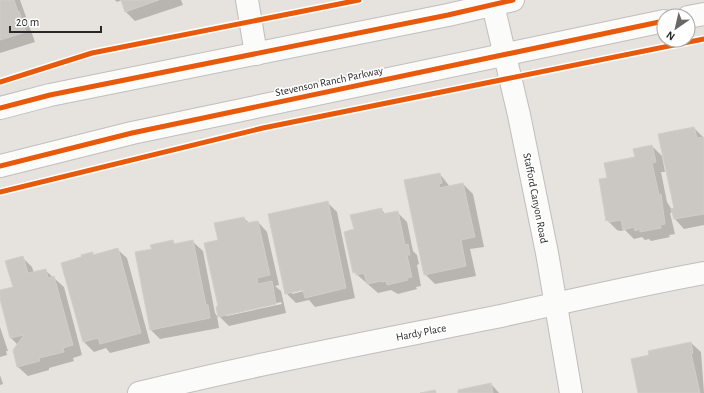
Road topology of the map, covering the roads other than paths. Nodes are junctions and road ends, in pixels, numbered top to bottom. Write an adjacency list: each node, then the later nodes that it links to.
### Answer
1 (247, 0): 4 (main road)
2 (503, 2): 4 (main road); 5 (main road, Stafford Canyon Road)
3 (656, 23): 5 (main road, Stevenson Ranch Parkway)
4 (256, 54): 6 (main road)
5 (506, 56): 7 (main road, Stevenson Ranch Parkway); 9 (main road, Stafford Canyon Road)
6 (0, 108)
7 (0, 166)
8 (704, 273): 9 (main road, Hardy Place)
9 (555, 305): 10 (main road, Hardy Place); 11 (main road, Stafford Canyon Road)
10 (139, 393)
11 (572, 393)

